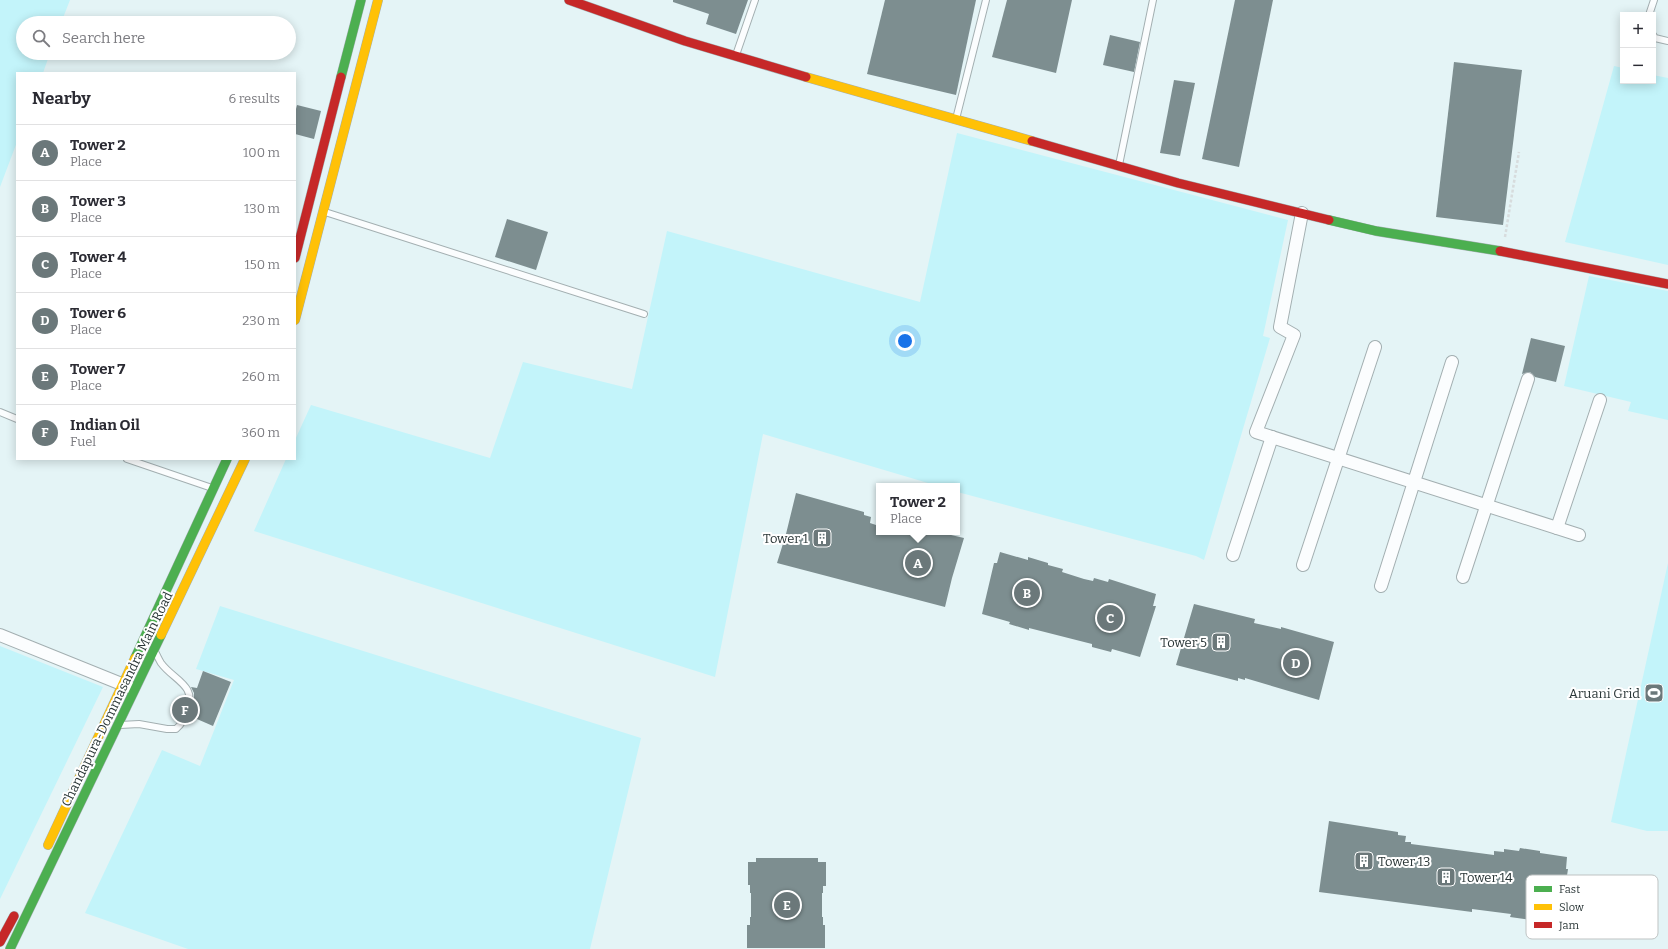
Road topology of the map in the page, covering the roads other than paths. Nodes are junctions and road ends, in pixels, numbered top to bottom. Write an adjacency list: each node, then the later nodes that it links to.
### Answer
1 (361, 0): 16 (main road)
2 (378, 0): 14 (main road)
3 (569, 0): 11 (main road)
4 (755, 0): 11 (lane)
5 (986, 0): 12 (lane)
6 (1153, 0): 13 (lane)
7 (1654, 0): 8 (lane)
8 (1650, 12)
9 (1656, 38): 10 (lane)
10 (1668, 40)
11 (735, 56): 12 (main road)
12 (956, 119): 13 (main road)
13 (1119, 166): 15 (main road)
14 (323, 211): 18 (lane); 19 (main road)
15 (1302, 213): 17 (main road); 26 (street)
16 (296, 254)
17 (1668, 284)
18 (644, 314)
19 (296, 316)
20 (1375, 347): 27 (street)
21 (1452, 362): 31 (street)
22 (1528, 379): 33 (street)
23 (1600, 400): 34 (street)
24 (0, 412): 25 (lane)
25 (16, 419)
26 (1272, 437): 27 (street); 36 (street)
27 (1338, 458): 31 (street); 37 (street)
28 (130, 460): 32 (lane)
29 (227, 460): 32 (main road, Chandapura-Dommasandra Main Road)
30 (246, 460): 41 (main road, Chandapura-Dommasandra Main Road)
31 (1414, 482): 33 (street); 39 (street)
32 (214, 489): 42 (main road, Chandapura-Dommasandra Main Road)
33 (1486, 506): 34 (street); 38 (street)
34 (1556, 528): 35 (street)
35 (1579, 535)
36 (1233, 555)
37 (1303, 565)
38 (1463, 577)
39 (1380, 586)
40 (0, 635): 42 (street)
41 (154, 650): 43 (main road, Chandapura-Dommasandra Main Road); 44 (lane)
42 (122, 685): 43 (street); 45 (main road, Chandapura-Dommasandra Main Road)
43 (135, 690): 44 (main road, Chandapura-Dommasandra Main Road)
44 (119, 725): 48 (main road, Chandapura-Dommasandra Main Road)
45 (44, 853)
46 (18, 909): 47 (main road)
47 (0, 942)
48 (10, 949)

